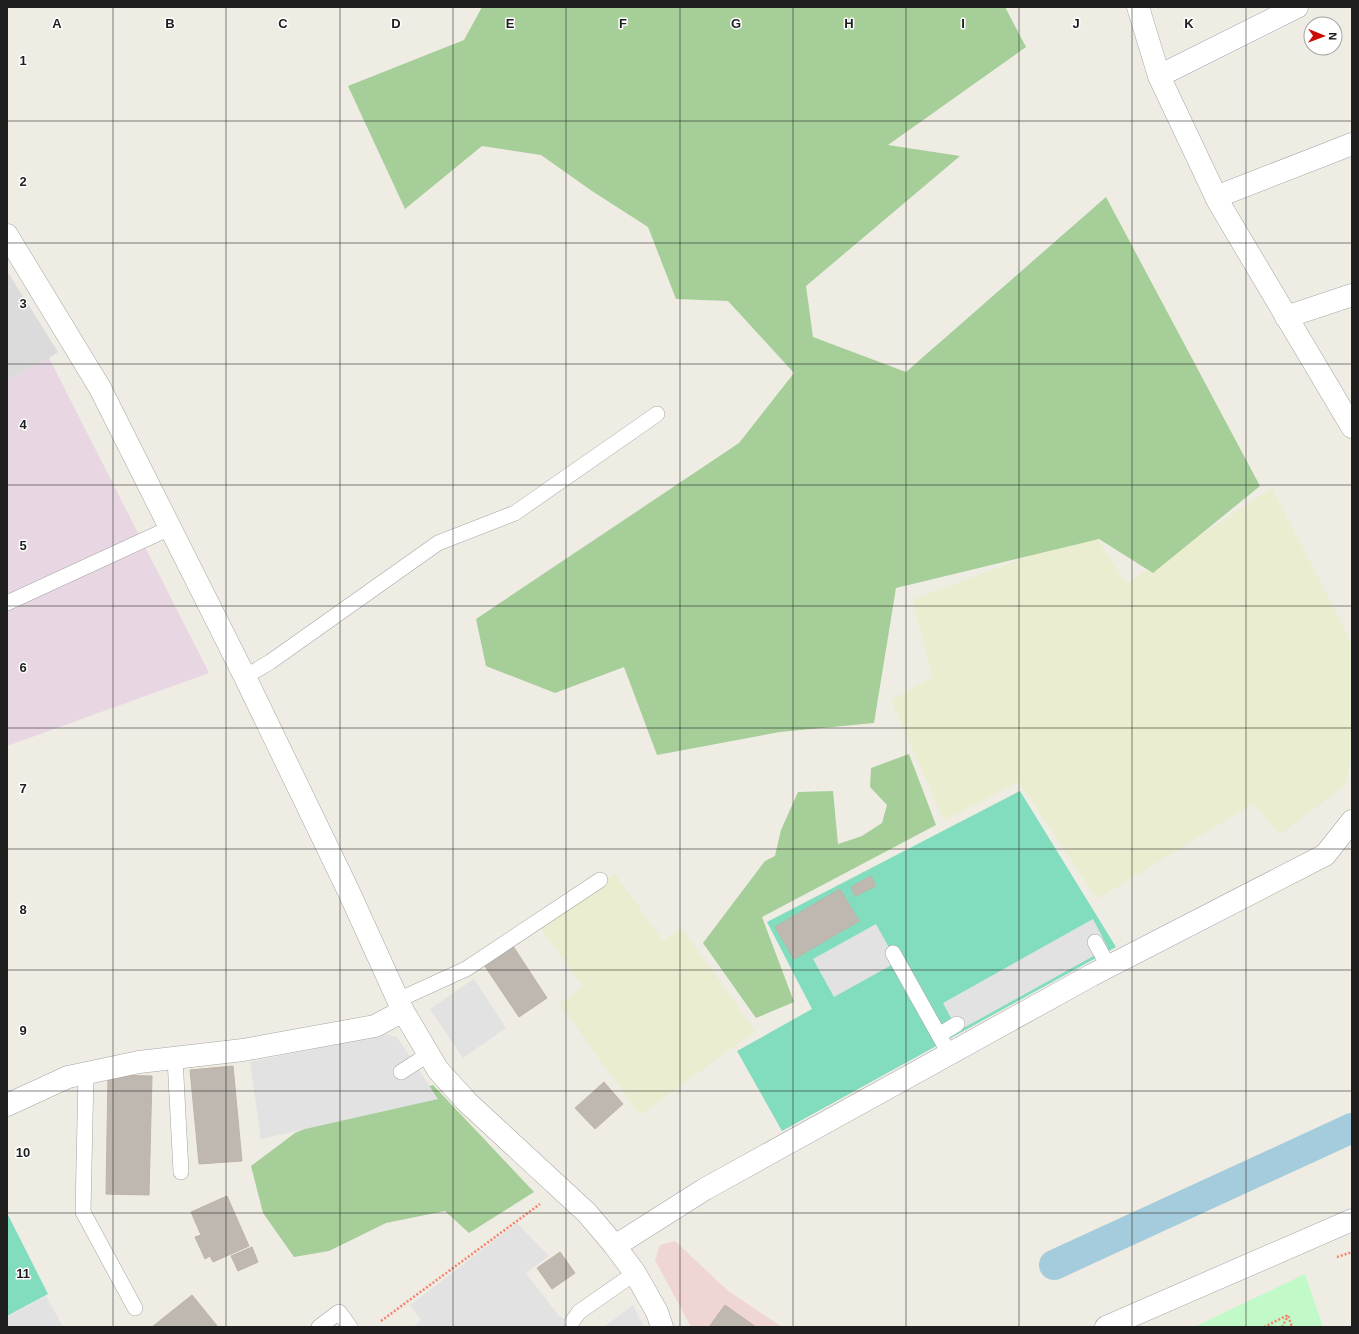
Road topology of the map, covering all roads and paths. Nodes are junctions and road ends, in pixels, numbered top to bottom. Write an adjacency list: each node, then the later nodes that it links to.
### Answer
1 (1138, 7): 3 (street)
2 (1297, 7): 3 (street)
3 (1159, 76): 5 (street)
4 (1352, 144): 5 (street)
5 (1216, 197): 8 (street)
6 (7, 235): 11 (street)
7 (1352, 295): 8 (street)
8 (1286, 317): 10 (street)
9 (657, 414): 13 (lane)
10 (1352, 427)
11 (170, 528): 12 (lane); 13 (street)
12 (7, 603)
13 (245, 677): 19 (street)
14 (1352, 821): 18 (street)
15 (600, 880): 19 (lane)
16 (1096, 942): 18 (lane)
17 (893, 953): 21 (lane)
18 (1109, 967): 23 (street)
19 (400, 1006): 22 (street); 24 (street)
20 (957, 1024): 21 (lane)
21 (939, 1035): 23 (lane)
22 (429, 1054): 25 (lane); 29 (street)
23 (950, 1055): 31 (street)
24 (174, 1058): 26 (street); 28 (lane)
25 (401, 1072)
26 (86, 1073): 27 (street); 33 (lane)
27 (7, 1105)
28 (181, 1172)
29 (561, 1188): 31 (street); 35 (path)
30 (1352, 1220): 40 (street)
31 (615, 1246): 32 (street)
32 (635, 1273): 36 (lane); 39 (street)
33 (135, 1308)
34 (1288, 1315): 41 (path); 42 (path); 43 (path)
35 (381, 1321)
36 (572, 1322)
37 (319, 1327): 38 (lane)
38 (350, 1327)
39 (662, 1327)
40 (1106, 1327)
41 (1264, 1327)
42 (1282, 1327)
43 (1292, 1327)

